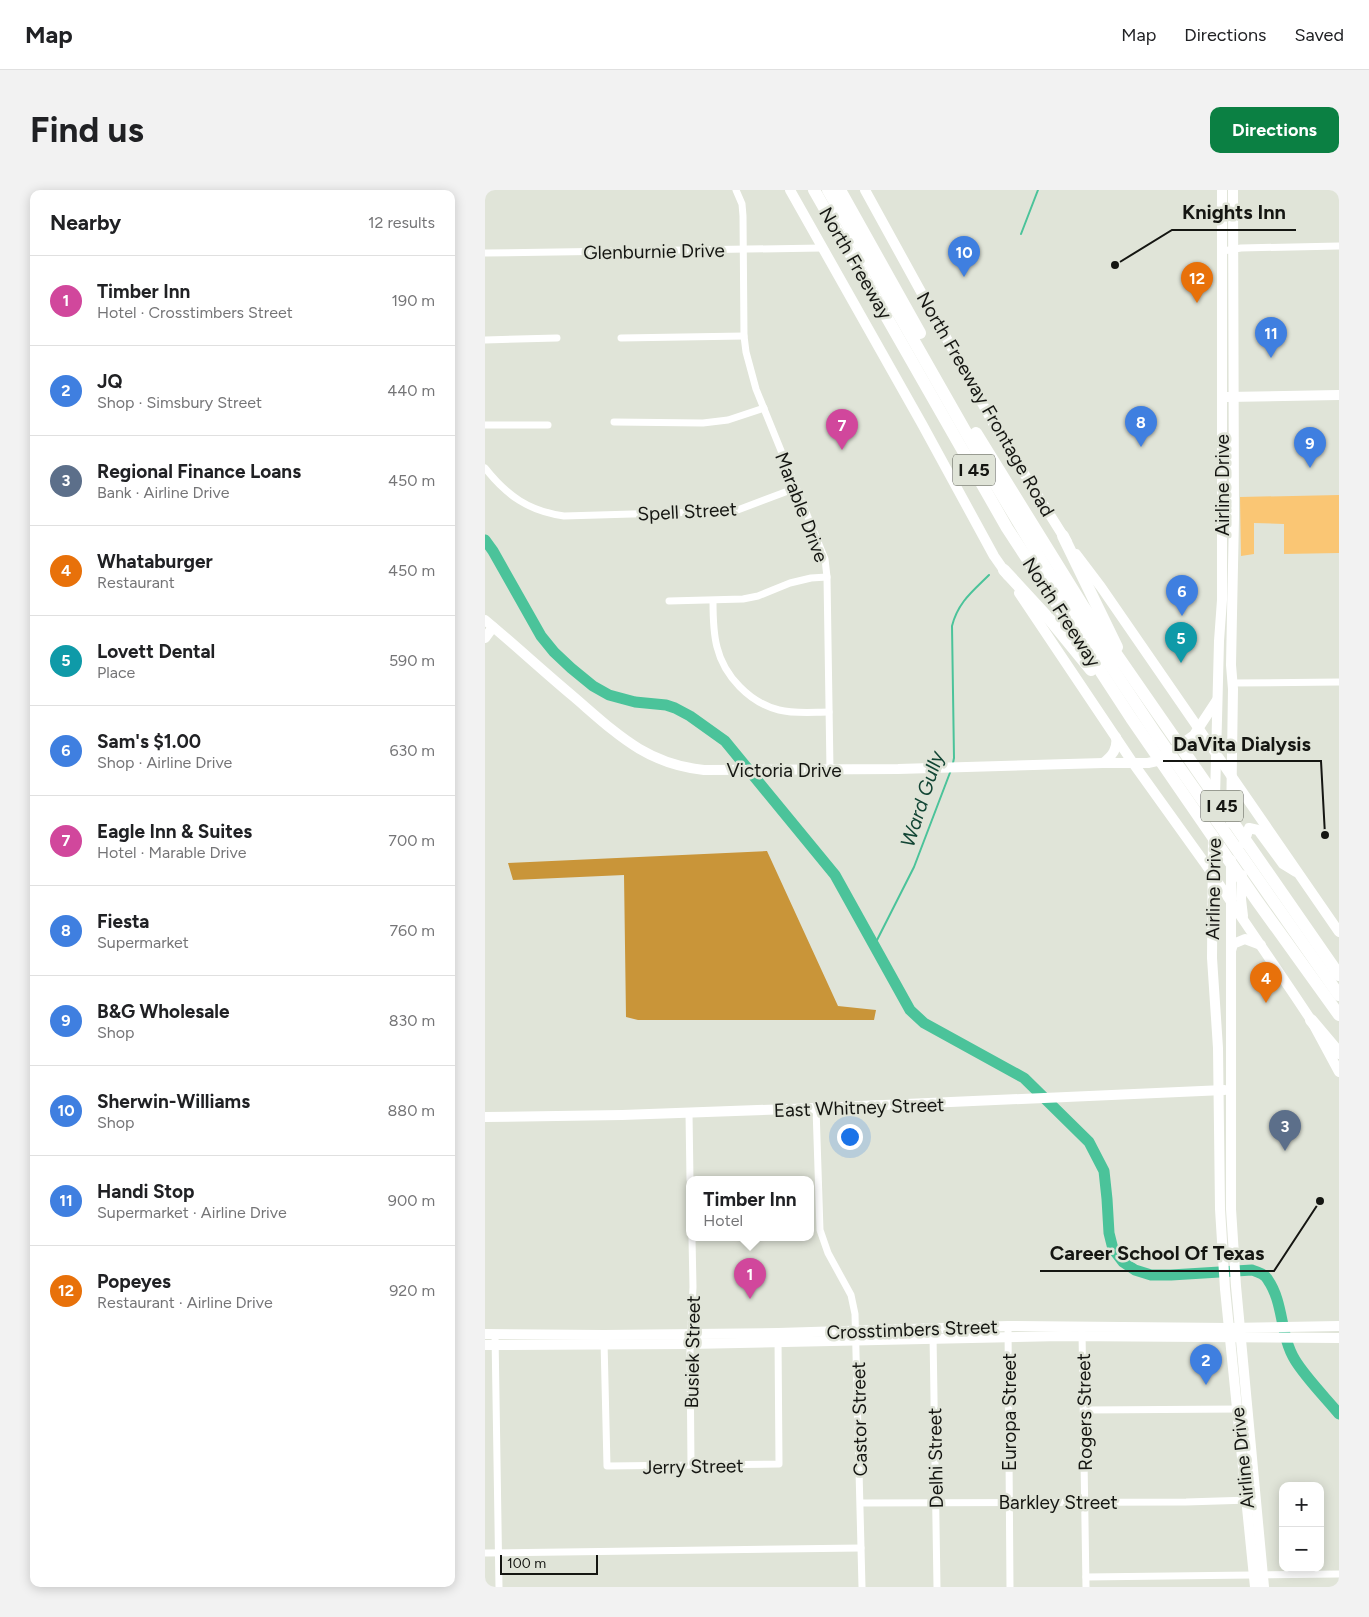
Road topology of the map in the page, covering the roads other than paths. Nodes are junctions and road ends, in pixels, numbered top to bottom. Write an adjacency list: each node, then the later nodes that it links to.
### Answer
1 (736, 190): 12 (street, Marable Drive)
2 (789, 190): 10 (main road)
3 (815, 190): 46 (highway, North Freeway / I 45)
4 (828, 190): 48 (highway, North Freeway)
5 (840, 190): 39 (highway, North Freeway / I 45)
6 (865, 190): 30 (main road, North Freeway Frontage Road)
7 (1222, 190): 13 (main road, Airline Drive)
8 (1233, 190): 11 (main road, Airline Drive)
9 (1339, 246): 11 (street)
10 (822, 248): 12 (street, Glenburnie Drive); 31 (main road)
11 (1234, 249): 13 (street); 21 (main road, Airline Drive)
12 (743, 250): 14 (street, Glenburnie Drive); 15 (street, Marable Drive)
13 (1223, 251): 20 (main road, Airline Drive)
14 (485, 252)
15 (744, 336): 17 (street); 22 (street, Marable Drive)
16 (557, 338): 18 (street)
17 (621, 338)
18 (485, 340)
19 (1339, 395): 21 (main road)
20 (1221, 397): 21 (main road); 28 (main road, Airline Drive)
21 (1234, 398): 29 (main road, Airline Drive)
22 (764, 408): 23 (street); 27 (street, Marable Drive)
23 (614, 422)
24 (548, 424): 25 (street)
25 (485, 425)
26 (485, 468): 27 (street, Spell Street)
27 (796, 488): 32 (street, Marable Drive)
28 (1221, 489): 29 (main road); 33 (main road, Airline Drive)
29 (1234, 490): 33 (main road, Airline Drive)
30 (1063, 536): 39 (highway); 45 (main road, North Freeway Frontage Road)
31 (1004, 570): 46 (highway); 49 (main road)
32 (827, 577): 35 (street); 44 (street, Marable Drive)
33 (1227, 587): 38 (main road, Airline Drive); 41 (main road, Airline Drive)
34 (669, 600): 35 (street)
35 (713, 601): 44 (street)
36 (489, 623): 37 (main road); 53 (main road, Victoria Drive)
37 (485, 638)
38 (1219, 657): 41 (main road); 42 (main road, Airline Drive)
39 (1123, 666): 48 (highway, North Freeway / I 45)
40 (1339, 682): 41 (street)
41 (1232, 683): 54 (main road, Airline Drive)
42 (1218, 698): 43 (main road, Victoria Drive); 50 (main road, Airline Drive)
43 (1211, 708): 45 (main road); 47 (main road, Victoria Drive)
44 (829, 712): 53 (street, Marable Drive)
45 (1188, 713): 47 (main road, North Freeway Frontage Road)
46 (1131, 718): 48 (highway, North Freeway / I 45)
47 (1199, 728): 50 (main road, North Freeway Frontage Road); 52 (main road, Victoria Drive)
48 (1157, 734): 57 (highway, North Freeway)
49 (1116, 737): 51 (main road); 52 (main road)
50 (1216, 753): 54 (main road, North Freeway Frontage Road); 55 (main road, Airline Drive)
51 (1103, 763): 52 (main road, Victoria Drive); 53 (main road, Victoria Drive)
52 (1133, 763): 55 (main road)
53 (830, 770)
54 (1232, 778): 56 (main road, North Freeway Frontage Road); 58 (main road, Airline Drive)
55 (1212, 873): 58 (main road); 67 (main road, Airline Drive)
56 (1299, 874): 59 (main road); 60 (main road, North Freeway Frontage Road)
57 (1267, 893): 63 (highway, North Freeway); 64 (highway, North Freeway); 65 (highway, North Freeway)
58 (1230, 899): 59 (main road); 62 (main road, Airline Drive)
59 (1244, 919): 61 (main road)
60 (1339, 932)
61 (1261, 945): 62 (main road); 66 (main road)
62 (1231, 955): 68 (main road, Airline Drive)
63 (1339, 975)
64 (1339, 995)
65 (1339, 1016)
66 (1311, 1020): 69 (highway); 70 (main road)
67 (1217, 1031): 68 (main road); 72 (main road, Airline Drive)
68 (1231, 1031): 71 (main road, Airline Drive)
69 (1339, 1053)
70 (1339, 1072)
71 (1232, 1090): 72 (main road, East Whitney Street); 77 (main road, Airline Drive)
72 (1219, 1091): 73 (main road, East Whitney Street); 78 (main road, Airline Drive)
73 (816, 1108): 74 (main road, East Whitney Street); 86 (street, Castor Street)
74 (689, 1113): 75 (main road, East Whitney Street); 76 (street)
75 (485, 1117)
76 (690, 1176)
77 (1231, 1208): 78 (main road); 85 (main road, Airline Drive)
78 (1220, 1209): 85 (main road, Airline Drive)
79 (692, 1241): 88 (street, Busiek Street)
80 (1008, 1326): 83 (main road, Crosstimbers Street); 84 (main road, Crosstimbers Street); 90 (street, Europa Street)
81 (1141, 1326): 83 (main road, Crosstimbers Street); 85 (main road, Crosstimbers Street); 87 (main road)
82 (1337, 1326): 85 (main road, Crosstimbers Street); 91 (main road)
83 (1082, 1332): 87 (main road, Crosstimbers Street); 90 (main road, Crosstimbers Street); 95 (street, Rogers Street)
84 (933, 1333): 86 (main road, Crosstimbers Street); 90 (main road, Crosstimbers Street); 101 (street, Delhi Street)
85 (1235, 1333): 87 (main road, Crosstimbers Street); 91 (main road, Crosstimbers Street); 94 (main road, Airline Drive)
86 (856, 1336): 89 (main road, Crosstimbers Street); 100 (street, Castor Street)
87 (1141, 1337)
88 (690, 1338): 89 (main road, Crosstimbers Street); 93 (main road, Crosstimbers Street); 96 (street, Busiek Street)
89 (778, 1338): 96 (street, Jerry Street)
90 (1009, 1338): 98 (street, Europa Street)
91 (1338, 1338)
92 (490, 1339): 93 (main road, Crosstimbers Street); 103 (street)
93 (604, 1340): 96 (street, Jerry Street)
94 (1242, 1409): 95 (street); 97 (main road, Airline Drive)
95 (1084, 1410): 99 (street, Rogers Street)
96 (691, 1466)
97 (1251, 1500): 99 (street, Barkley Street); 106 (main road, Airline Drive)
98 (1009, 1502): 99 (street, Barkley Street); 101 (street, Barkley Street); 111 (street, Europa Street)
99 (1085, 1502): 107 (street, Rogers Street)
100 (861, 1503): 101 (street, Barkley Street); 102 (street, Castor Street)
101 (936, 1503): 110 (street, Delhi Street)
102 (861, 1548): 103 (street); 109 (street, Castor Street)
103 (498, 1552): 104 (street); 108 (street)
104 (485, 1553)
105 (1339, 1574): 106 (street)
106 (1258, 1575): 107 (street); 113 (main road, Airline Drive); 114 (main road, Airline Drive)
107 (1086, 1577): 112 (street, Rogers Street)
108 (499, 1587)
109 (862, 1587)
110 (937, 1587)
111 (1010, 1587)
112 (1086, 1587)
113 (1255, 1587)
114 (1264, 1587)

